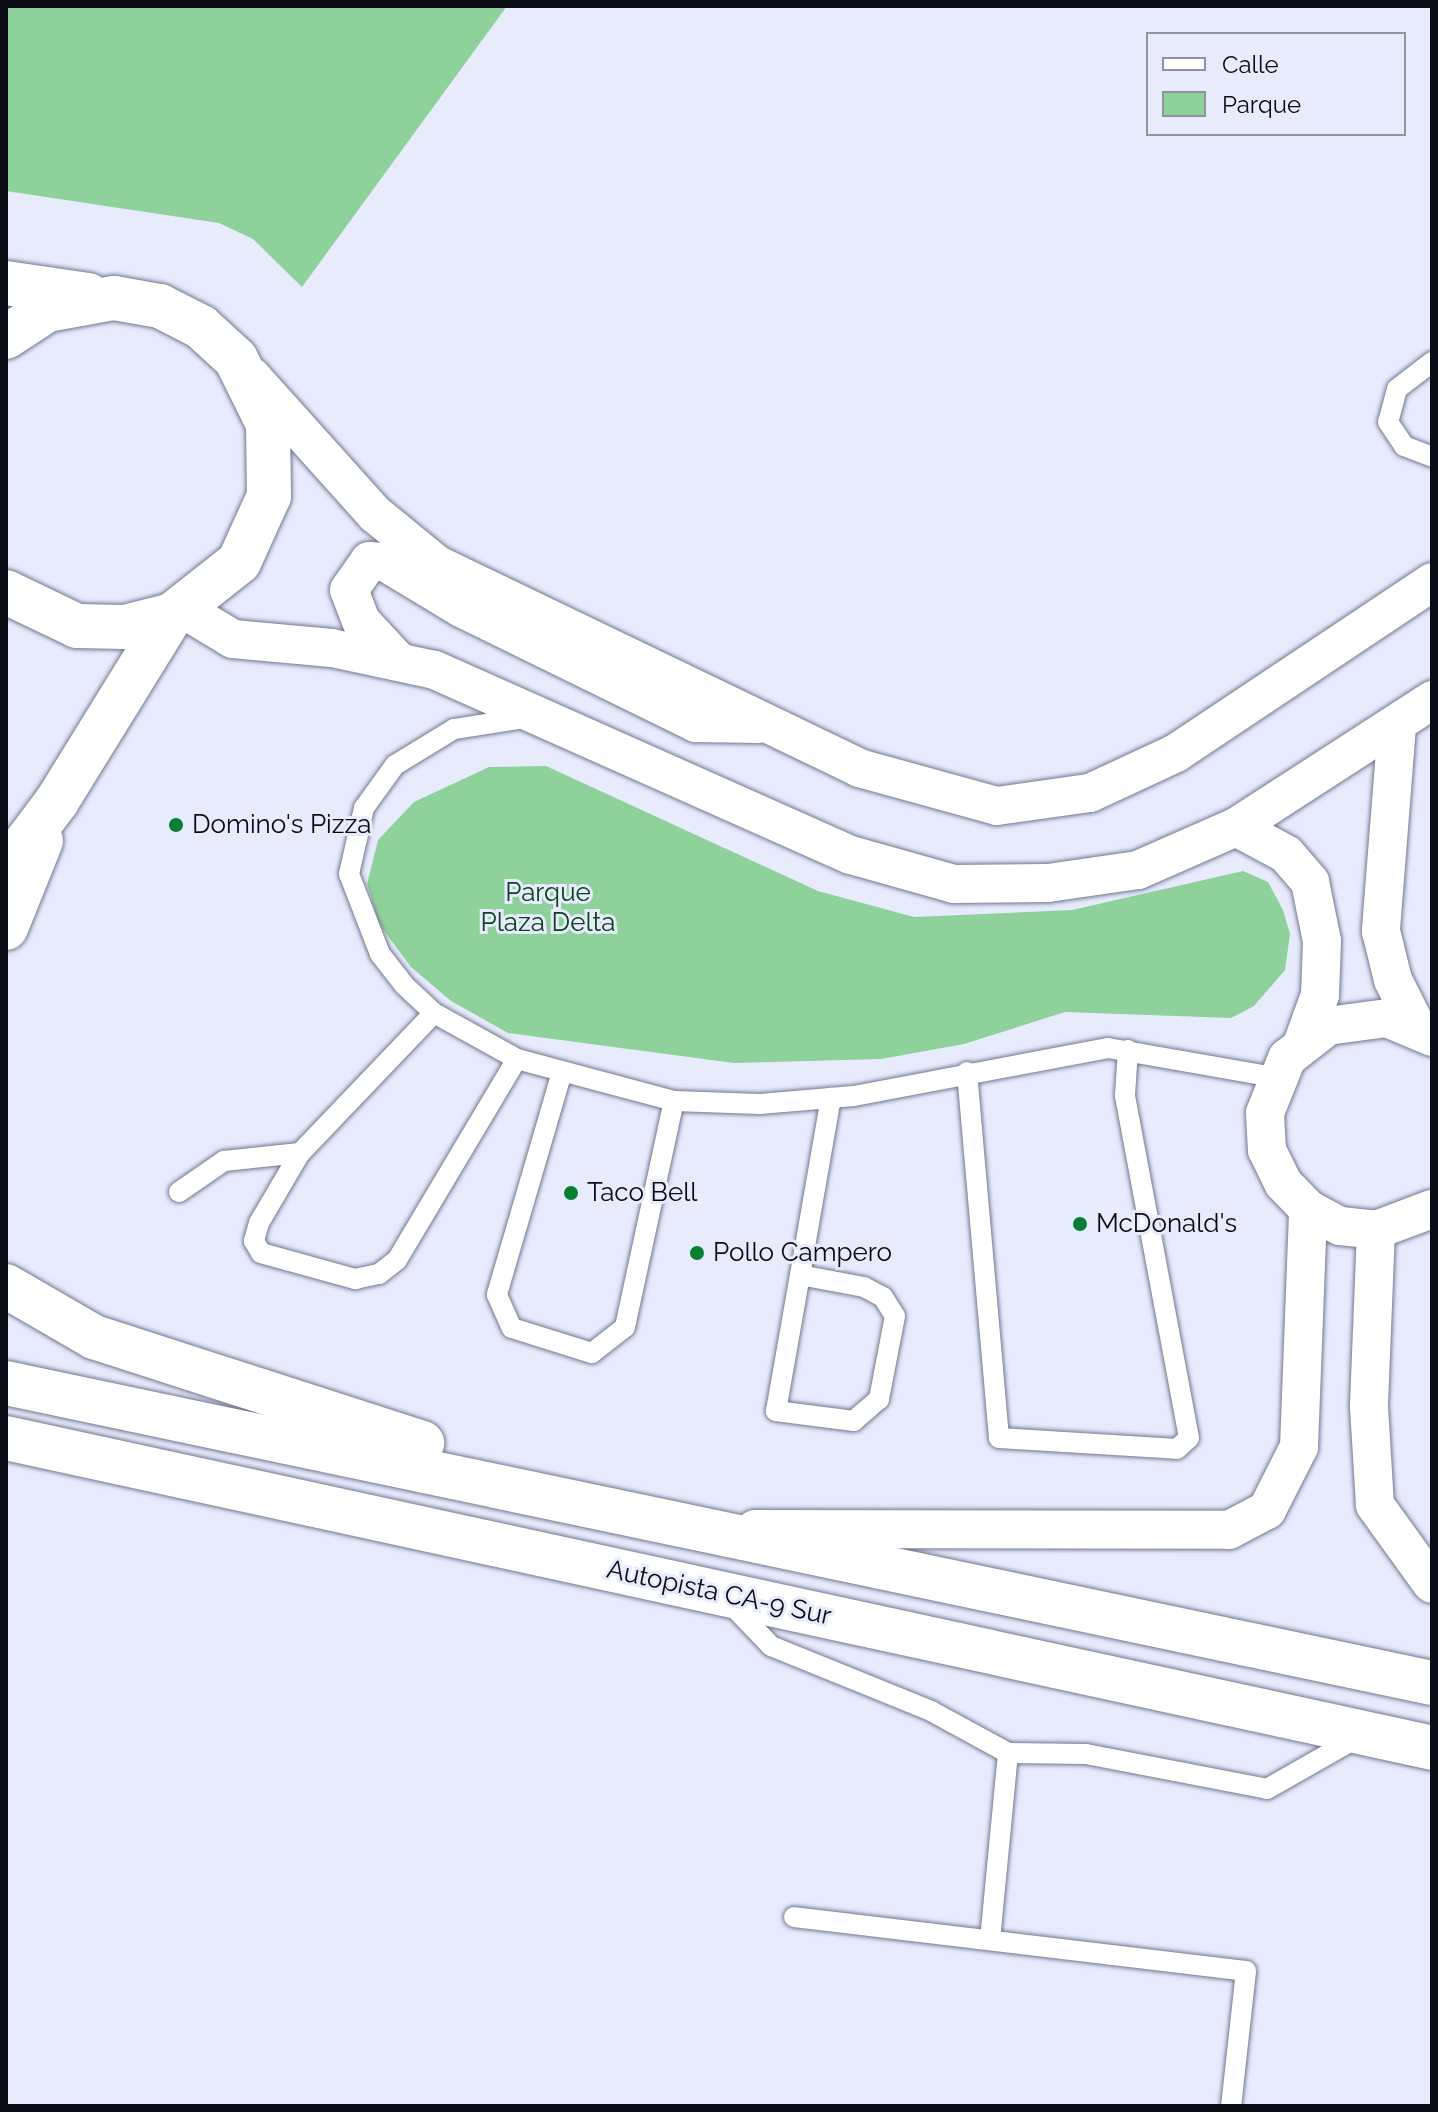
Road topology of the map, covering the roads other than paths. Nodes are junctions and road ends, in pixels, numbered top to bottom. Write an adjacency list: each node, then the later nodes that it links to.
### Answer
1 (6, 283): 2 (main road)
2 (114, 298): 3 (main road); 4 (main road)
3 (6, 337)
4 (236, 359): 9 (main road); 13 (street)
5 (1432, 362): 6 (lane)
6 (1432, 457)
7 (1432, 582): 13 (street)
8 (6, 592): 9 (main road)
9 (178, 612): 10 (street); 15 (main road)
10 (398, 661): 12 (street); 13 (street)
11 (1432, 700): 14 (street)
12 (542, 715): 16 (street); 19 (lane)
13 (769, 724)
14 (1397, 726): 16 (street); 20 (street)
15 (57, 801): 17 (main road); 18 (main road)
16 (1236, 827): 21 (street)
17 (6, 869)
18 (6, 928)
19 (434, 1013): 23 (lane); 29 (lane)
20 (1424, 1032): 21 (street)
21 (1303, 1042): 26 (street)
22 (1128, 1050): 25 (lane); 25 (lane); 26 (lane)
23 (517, 1059): 24 (lane); 29 (lane)
24 (562, 1072): 28 (lane); 28 (lane)
25 (967, 1072): 27 (lane)
26 (1275, 1077): 31 (street)
27 (831, 1098): 28 (lane); 34 (lane)
28 (674, 1101)
29 (300, 1153): 30 (lane)
30 (179, 1192)
31 (1308, 1209): 33 (street); 39 (street)
32 (1432, 1209): 33 (street)
33 (1376, 1230): 40 (street)
34 (800, 1275): 34 (lane)
35 (6, 1286): 38 (main road)
36 (6, 1383): 38 (main road)
37 (6, 1438): 41 (main road, Autopista CA-9 Sur)
38 (641, 1512): 39 (main road)
39 (716, 1529): 42 (main road)
40 (1432, 1584)
41 (722, 1594): 43 (main road, Autopista CA-9 Sur); 45 (lane)
42 (1432, 1683)
43 (1364, 1734): 44 (main road, Autopista CA-9 Sur); 45 (lane)
44 (1432, 1748)
45 (1008, 1753): 47 (lane)
46 (794, 1917): 47 (lane)
47 (990, 1940): 48 (lane)
48 (1231, 2106)

